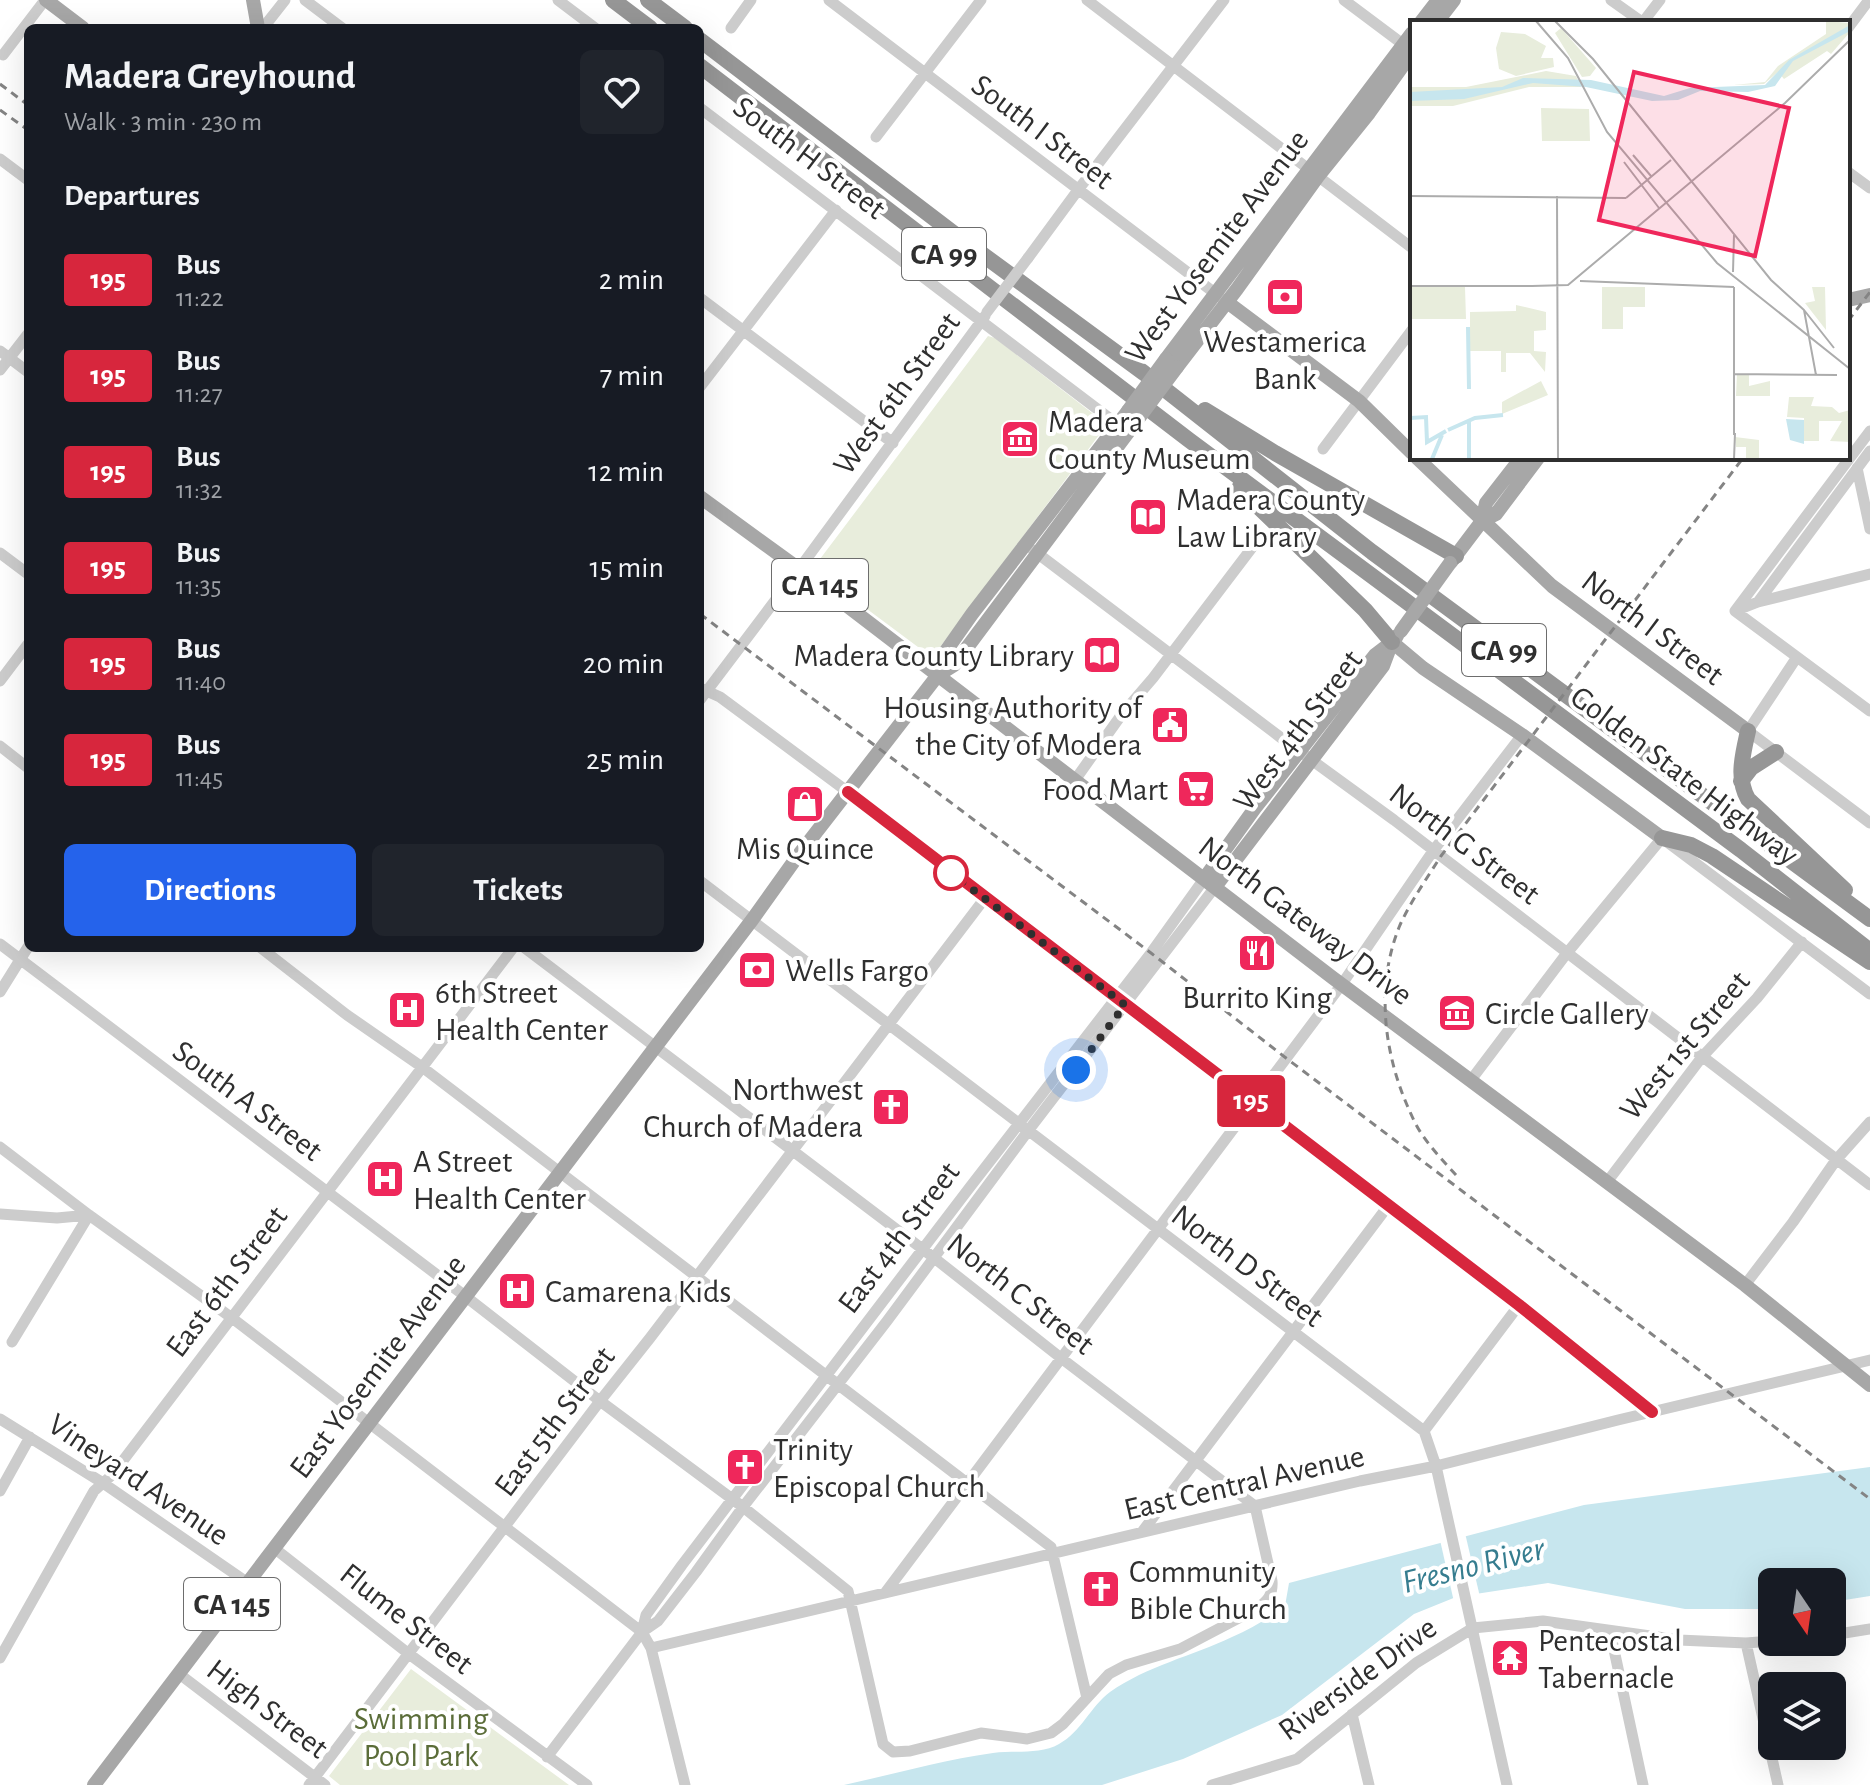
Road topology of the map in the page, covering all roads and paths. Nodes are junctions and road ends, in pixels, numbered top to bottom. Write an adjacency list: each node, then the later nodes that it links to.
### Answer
1 (46, 0): 23 (street); 24 (main road)
2 (253, 0): 25 (main road)
3 (285, 0): 26 (street)
4 (305, 0): 27 (street)
5 (558, 0): 28 (street)
6 (613, 0): 29 (highway)
7 (648, 0): 30 (highway)
8 (751, 0): 33 (street)
9 (829, 0): 39 (street, South I Street)
10 (981, 0): 39 (street)
11 (1087, 0): 37 (street)
12 (1224, 0): 37 (street, West 6th Street)
13 (1344, 0): 35 (street)
14 (1438, 0): 19 (main road)
15 (1454, 0): 20 (main road)
16 (1611, 0): 21 (street)
17 (1660, 0): 22 (street)
18 (1869, 1): 31 (street)
19 (1423, 20)
20 (1439, 20)
21 (1639, 20)
22 (1644, 20)
23 (27, 24)
24 (78, 24)
25 (259, 24)
26 (264, 24)
27 (337, 24)
28 (590, 24)
29 (645, 24)
30 (680, 24)
31 (1850, 25)
32 (24, 28): 36 (street)
33 (731, 28)
34 (704, 43): 59 (highway, Golden State Highway / CA 99)
35 (1410, 46): 43 (main road, West Yosemite Avenue)
36 (3, 55)
37 (1173, 66): 43 (street); 47 (street, West 6th Street)
38 (704, 69): 64 (highway, Golden State Highway / CA 99)
39 (926, 74): 41 (street); 47 (street, South I Street)
40 (704, 111): 48 (street, South H Street)
41 (876, 137)
42 (0, 159): 45 (street)
43 (1314, 172): 49 (street); 50 (main road, West Yosemite Avenue)
44 (1850, 173): 46 (street)
45 (24, 177)
46 (1870, 188)
47 (1078, 190): 50 (street, South I Street); 52 (street, West 6th Street, bridge)
48 (836, 210): 52 (street, South H Street); 53 (street)
49 (1410, 246)
50 (1221, 298): 61 (main road); 62 (main road, West Yosemite Avenue, bridge)
51 (704, 301): 53 (street)
52 (984, 316): 62 (street, South H Street); 65 (street, West 6th Street)
53 (743, 330): 60 (street); 65 (street)
54 (1410, 333): 61 (street)
55 (24, 338): 56 (street)
56 (4, 355): 57 (street); 58 (street)
57 (24, 369)
58 (0, 370)
59 (1144, 373): 81 (highway); 112 (highway, Golden State Highway / CA 99)
60 (704, 382)
61 (1359, 401): 66 (street); 67 (main road)
62 (1122, 428): 79 (main road, West Yosemite Avenue)
63 (1870, 431): 69 (street)
64 (1189, 440): 87 (highway); 116 (highway, Golden State Highway / CA 99)
65 (893, 443): 82 (street, West 6th Street)
66 (1323, 449)
67 (1410, 451)
68 (1870, 451): 74 (street)
69 (1850, 458)
70 (1419, 460): 76 (main road, North I Street)
71 (1519, 460): 76 (main road, West 4th Street)
72 (1536, 460): 76 (main road, West 4th Street)
73 (1848, 460): 86 (street)
74 (1857, 468): 77 (street); 85 (street)
75 (704, 500): 82 (main road, CA 145)
76 (1482, 521): 81 (main road, West 4th Street); 96 (main road, North I Street)
77 (1870, 529)
78 (1254, 545): 89 (street)
79 (1032, 548): 89 (street, North G Street); 91 (main road, West Yosemite Avenue)
80 (0, 553): 83 (street)
81 (1453, 559): 87 (main road, West 4th Street, bridge)
82 (799, 569): 91 (main road, CA 145); 93 (street, West 6th Street)
83 (24, 571)
84 (1870, 574): 85 (street)
85 (1758, 602): 86 (street)
86 (1735, 611): 90 (street)
87 (1396, 636): 97 (main road); 100 (main road, West 4th Street)
88 (24, 649): 92 (street)
89 (1170, 654): 100 (street, North G Street); 102 (street)
90 (1797, 657): 95 (street); 96 (street)
91 (938, 675): 102 (main road, North Gateway Drive); 104 (main road, East Yosemite Avenue / CA 145)
92 (0, 681)
93 (704, 691)
94 (704, 693): 104 (street)
95 (1870, 711)
96 (1748, 731): 99 (street, North I Street); 103 (highway)
97 (1522, 735): 106 (main road); 107 (street)
98 (0, 746): 101 (street)
99 (1776, 752): 103 (highway); 105 (street, North I Street)
100 (1306, 756): 107 (street, North G Street); 108 (main road, West 4th Street)
101 (24, 765)
102 (1075, 780): 108 (main road, North Gateway Drive)
103 (1741, 781): 111 (highway)
104 (848, 792): 110 (street); 113 (main road, East Yosemite Avenue / CA 145)
105 (1870, 823)
106 (1662, 838): 114 (street); 121 (street); 123 (highway)
107 (1433, 851): 121 (street, North G Street); 124 (street)
108 (1209, 883): 124 (main road, North Gateway Drive); 127 (street, East 4th Street)
109 (704, 884): 113 (street, North D Street)
110 (985, 898): 127 (street); 128 (street, East 5th Street)
111 (1870, 912)
112 (1870, 919)
113 (752, 920): 128 (street, North D Street); 129 (main road, East Yosemite Avenue / CA 145)
114 (1802, 942): 126 (street); 130 (street, West 1st Street)
115 (0, 944): 122 (street, South A Street)
116 (1870, 951)
117 (25, 952): 122 (street)
118 (266, 952): 131 (street)
119 (510, 952): 131 (street, East 6th Street)
120 (530, 952): 129 (street, North C Street)
121 (1567, 953): 130 (street, North G Street); 132 (street)
122 (20, 960): 125 (street); 142 (street, South A Street)
123 (1870, 962)
124 (1342, 984): 132 (main road, North Gateway Drive); 133 (street)
125 (0, 992)
126 (1870, 994)
127 (1120, 1001): 133 (street); 135 (street, East 4th Street)
128 (889, 1024): 135 (street, North D Street); 137 (street, East 5th Street)
129 (655, 1046): 137 (street, North C Street); 139 (main road, East Yosemite Avenue / CA 145)
130 (1702, 1057): 138 (street, North G Street); 140 (street, West 1st Street)
131 (422, 1067): 139 (street); 142 (street, East 6th Street)
132 (1471, 1080): 140 (main road, North Gateway Drive)
133 (1253, 1102): 143 (street); 146 (street)
134 (1870, 1122): 138 (street)
135 (1023, 1127): 146 (street, North D Street); 147 (street, East 4th Street); 148 (street, East 4th Street)
136 (0, 1147): 145 (street)
137 (793, 1150): 147 (street, North C Street); 149 (street, East 5th Street)
138 (1836, 1160): 141 (street, North G Street); 150 (street)
139 (560, 1172): 149 (street); 151 (main road, East Yosemite Avenue / CA 145)
140 (1607, 1182): 150 (main road, North Gateway Drive)
141 (1870, 1185)
142 (326, 1193): 151 (street, South A Street); 153 (street, East 6th Street)
143 (1388, 1206): 152 (street); 154 (street)
144 (0, 1214): 145 (street)
145 (89, 1215): 153 (street); 155 (street)
146 (1157, 1229): 154 (street, North D Street); 156 (street)
147 (923, 1249): 148 (street, North C Street); 159 (street, East 4th Street)
148 (933, 1257): 156 (street, North C Street); 160 (street, East 4th Street)
149 (697, 1276): 159 (street); 162 (street, East 5th Street)
150 (1745, 1285): 158 (main road, North Gateway Drive)
151 (465, 1296): 162 (street, South A Street); 165 (main road, East Yosemite Avenue / CA 145)
152 (1519, 1305): 163 (street); 166 (street)
153 (232, 1318): 165 (street); 170 (street, East 6th Street)
154 (1293, 1332): 166 (street, North D Street); 168 (street)
155 (12, 1342)
156 (1061, 1358): 168 (street, North C Street); 171 (street)
157 (1870, 1360): 158 (street, East Central Avenue)
158 (1847, 1366): 161 (main road, North Gateway Drive); 163 (street, East Central Avenue)
159 (826, 1374): 160 (street); 173 (street, East 4th Street)
160 (838, 1384): 171 (street); 175 (street, East 4th Street)
161 (1870, 1385)
162 (600, 1401): 173 (street, South A Street); 176 (street, East 5th Street)
163 (1652, 1412): 169 (street, East Central Avenue)
164 (0, 1419): 167 (street, Vineyard Avenue)
165 (370, 1422): 176 (street); 178 (main road, East Yosemite Avenue / CA 145)
166 (1424, 1431): 169 (street)
167 (30, 1437): 170 (street, Vineyard Avenue); 172 (street)
168 (1197, 1460): 174 (street, North C Street); 177 (street)
169 (1436, 1466): 174 (street, East Central Avenue); 183 (street)
170 (103, 1483): 180 (street, Vineyard Avenue); 192 (street, East 6th Street)
171 (967, 1484): 179 (street); 181 (street)
172 (0, 1491)
173 (732, 1499): 175 (street, South A Street); 186 (street, East 4th Street)
174 (1255, 1506): 177 (street, East Central Avenue); 194 (street)
175 (743, 1507): 182 (street, South A Street); 186 (street, East 4th Street)
176 (506, 1527): 186 (street); 191 (street, East 5th Street)
177 (1142, 1532): 179 (street, East Central Avenue)
178 (274, 1548): 180 (main road, East Yosemite Avenue / CA 145); 191 (street, Flume Street)
179 (1054, 1554): 181 (street, East Central Avenue); 194 (street)
180 (248, 1583): 193 (main road, East Yosemite Avenue / CA 145)
181 (885, 1593): 182 (street, East Central Avenue)
182 (851, 1601): 190 (street, East Central Avenue); 194 (street)
183 (1473, 1628): 185 (street, Riverside Drive); 195 (street, Riverside Drive); 204 (street)
184 (1870, 1629): 187 (street)
185 (1610, 1631): 189 (street, Riverside Drive); 205 (street)
186 (642, 1632): 190 (street); 196 (street, East 4th Street)
187 (1846, 1633)
188 (1758, 1642): 189 (street, Riverside Drive)
189 (1746, 1643): 206 (street)
190 (651, 1648): 201 (street)
191 (409, 1654): 196 (street, Flume Street); 198 (street, East 5th Street)
192 (0, 1658)
193 (178, 1673): 198 (street, High Street); 199 (main road, East Yosemite Avenue / CA 145)
194 (1087, 1698)
195 (1352, 1714): 197 (street, Riverside Drive); 203 (street)
196 (547, 1757): 200 (street, Flume Street)
197 (1235, 1782): 202 (street, Riverside Drive)
198 (317, 1783)
199 (94, 1785)
200 (587, 1785)
201 (685, 1785)
202 (1212, 1785)
203 (1369, 1785)
204 (1507, 1785)
205 (1643, 1785)
206 (1778, 1785)

